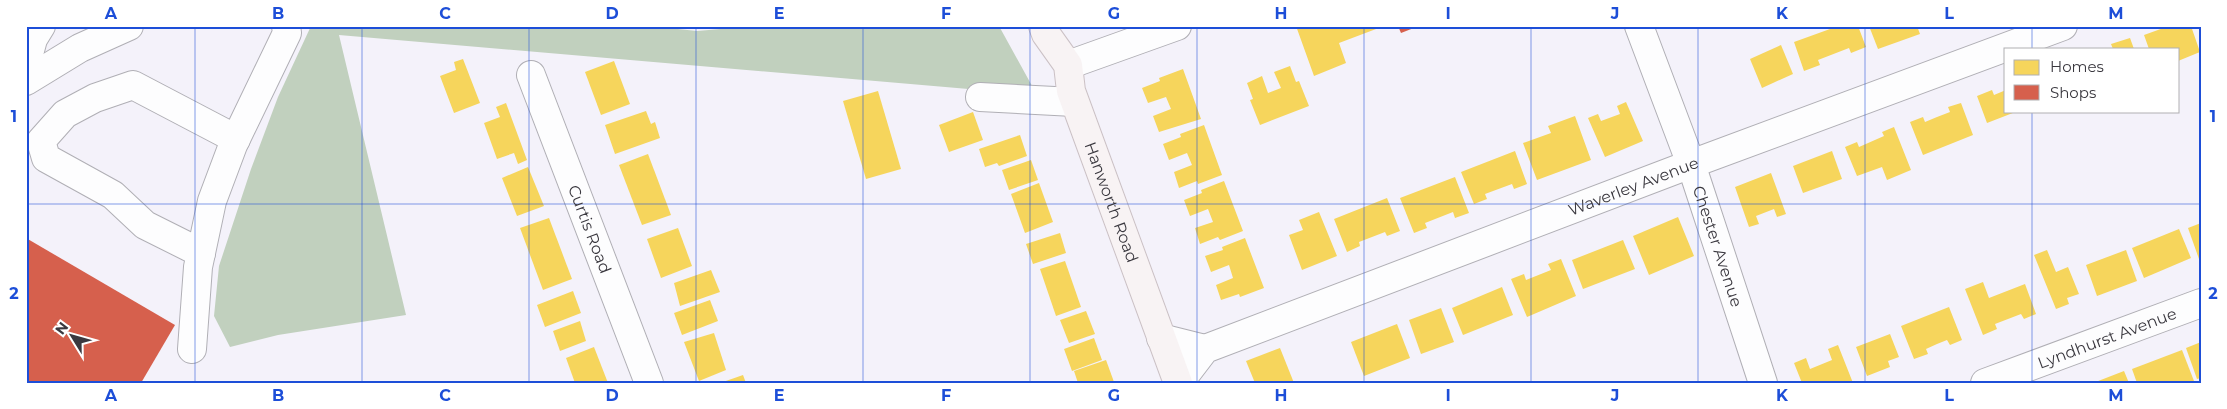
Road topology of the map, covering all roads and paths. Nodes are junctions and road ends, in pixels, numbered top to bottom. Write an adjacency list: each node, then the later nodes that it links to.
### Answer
1 (40, 26): 10 (street)
2 (128, 26): 13 (street)
3 (286, 26): 16 (street)
4 (1043, 26): 11 (main road, Hanworth Road)
5 (1177, 26): 11 (street)
6 (1639, 26): 17 (street, Chester Avenue)
7 (2064, 26): 9 (street, Waverley Avenue)
8 (2004, 48): 17 (street, Waverley Avenue)
9 (2005, 48)
10 (26, 65)
11 (1068, 65): 15 (main road, Hanworth Road)
12 (531, 75): 24 (street, Curtis Road)
13 (26, 81)
14 (980, 97): 15 (street)
15 (1074, 102): 20 (main road, Hanworth Road)
16 (236, 139): 18 (street); 18 (street)
17 (1691, 164): 22 (street, Waverley Avenue); 26 (street, Chester Avenue)
18 (201, 253): 21 (street)
19 (2201, 303): 23 (street, Lyndhurst Avenue)
20 (1161, 338): 22 (street); 25 (main road, Hanworth Road)
21 (192, 349)
22 (1205, 350): 25 (street)
23 (2039, 373): 27 (street, Lyndhurst Avenue)
24 (649, 383)
25 (1179, 383)
26 (1764, 383)
27 (1985, 383)

